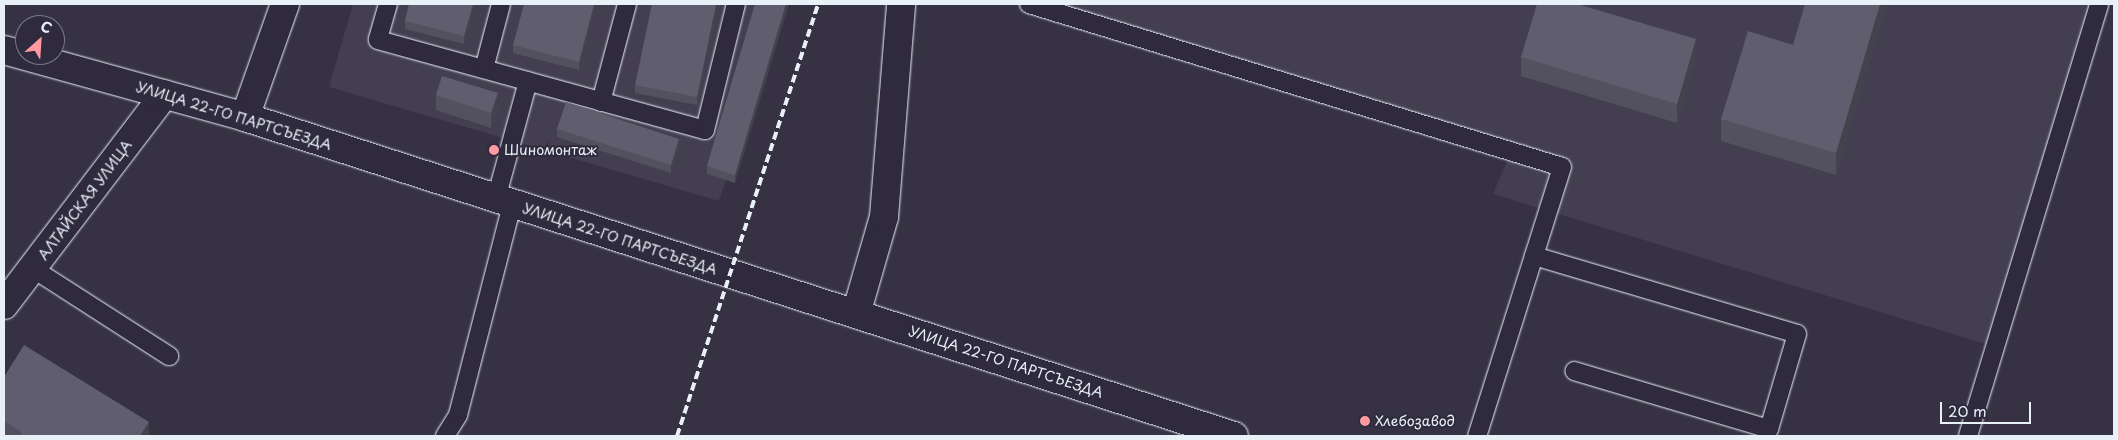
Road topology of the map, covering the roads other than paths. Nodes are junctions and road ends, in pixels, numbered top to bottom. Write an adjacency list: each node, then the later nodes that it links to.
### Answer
1 (285, 4): 14 (main road)
2 (388, 4): 10 (lane)
3 (500, 4): 10 (lane)
4 (627, 4): 13 (lane)
5 (736, 4): 13 (lane)
6 (901, 4): 19 (main road)
7 (1029, 4): 16 (lane)
8 (2099, 4): 25 (lane)
9 (4, 50): 12 (main road, УЛИЦА 22-ГО ПАРТСЪЕЗДА)
10 (484, 69): 11 (lane)
11 (528, 81): 13 (lane); 15 (lane)
12 (165, 94): 14 (main road, УЛИЦА 22-ГО ПАРТСЪЕЗДА); 17 (main road, АЛТАЙСКАЯ УЛИЦА)
13 (602, 102)
14 (245, 116): 15 (main road, УЛИЦА 22-ГО ПАРТСЪЕЗДА)
15 (504, 201): 19 (main road, УЛИЦА 22-ГО ПАРТСЪЕЗДА); 22 (lane)
16 (1534, 256): 21 (lane); 24 (lane)
17 (32, 268): 18 (main road, АЛТАЙСКАЯ УЛИЦА); 20 (lane)
18 (4, 305)
19 (856, 314): 23 (main road, УЛИЦА 22-ГО ПАРТСЪЕЗДА)
20 (170, 356)
21 (1574, 371)
22 (444, 436)
23 (1234, 436)
24 (1477, 436)
25 (1968, 436)

